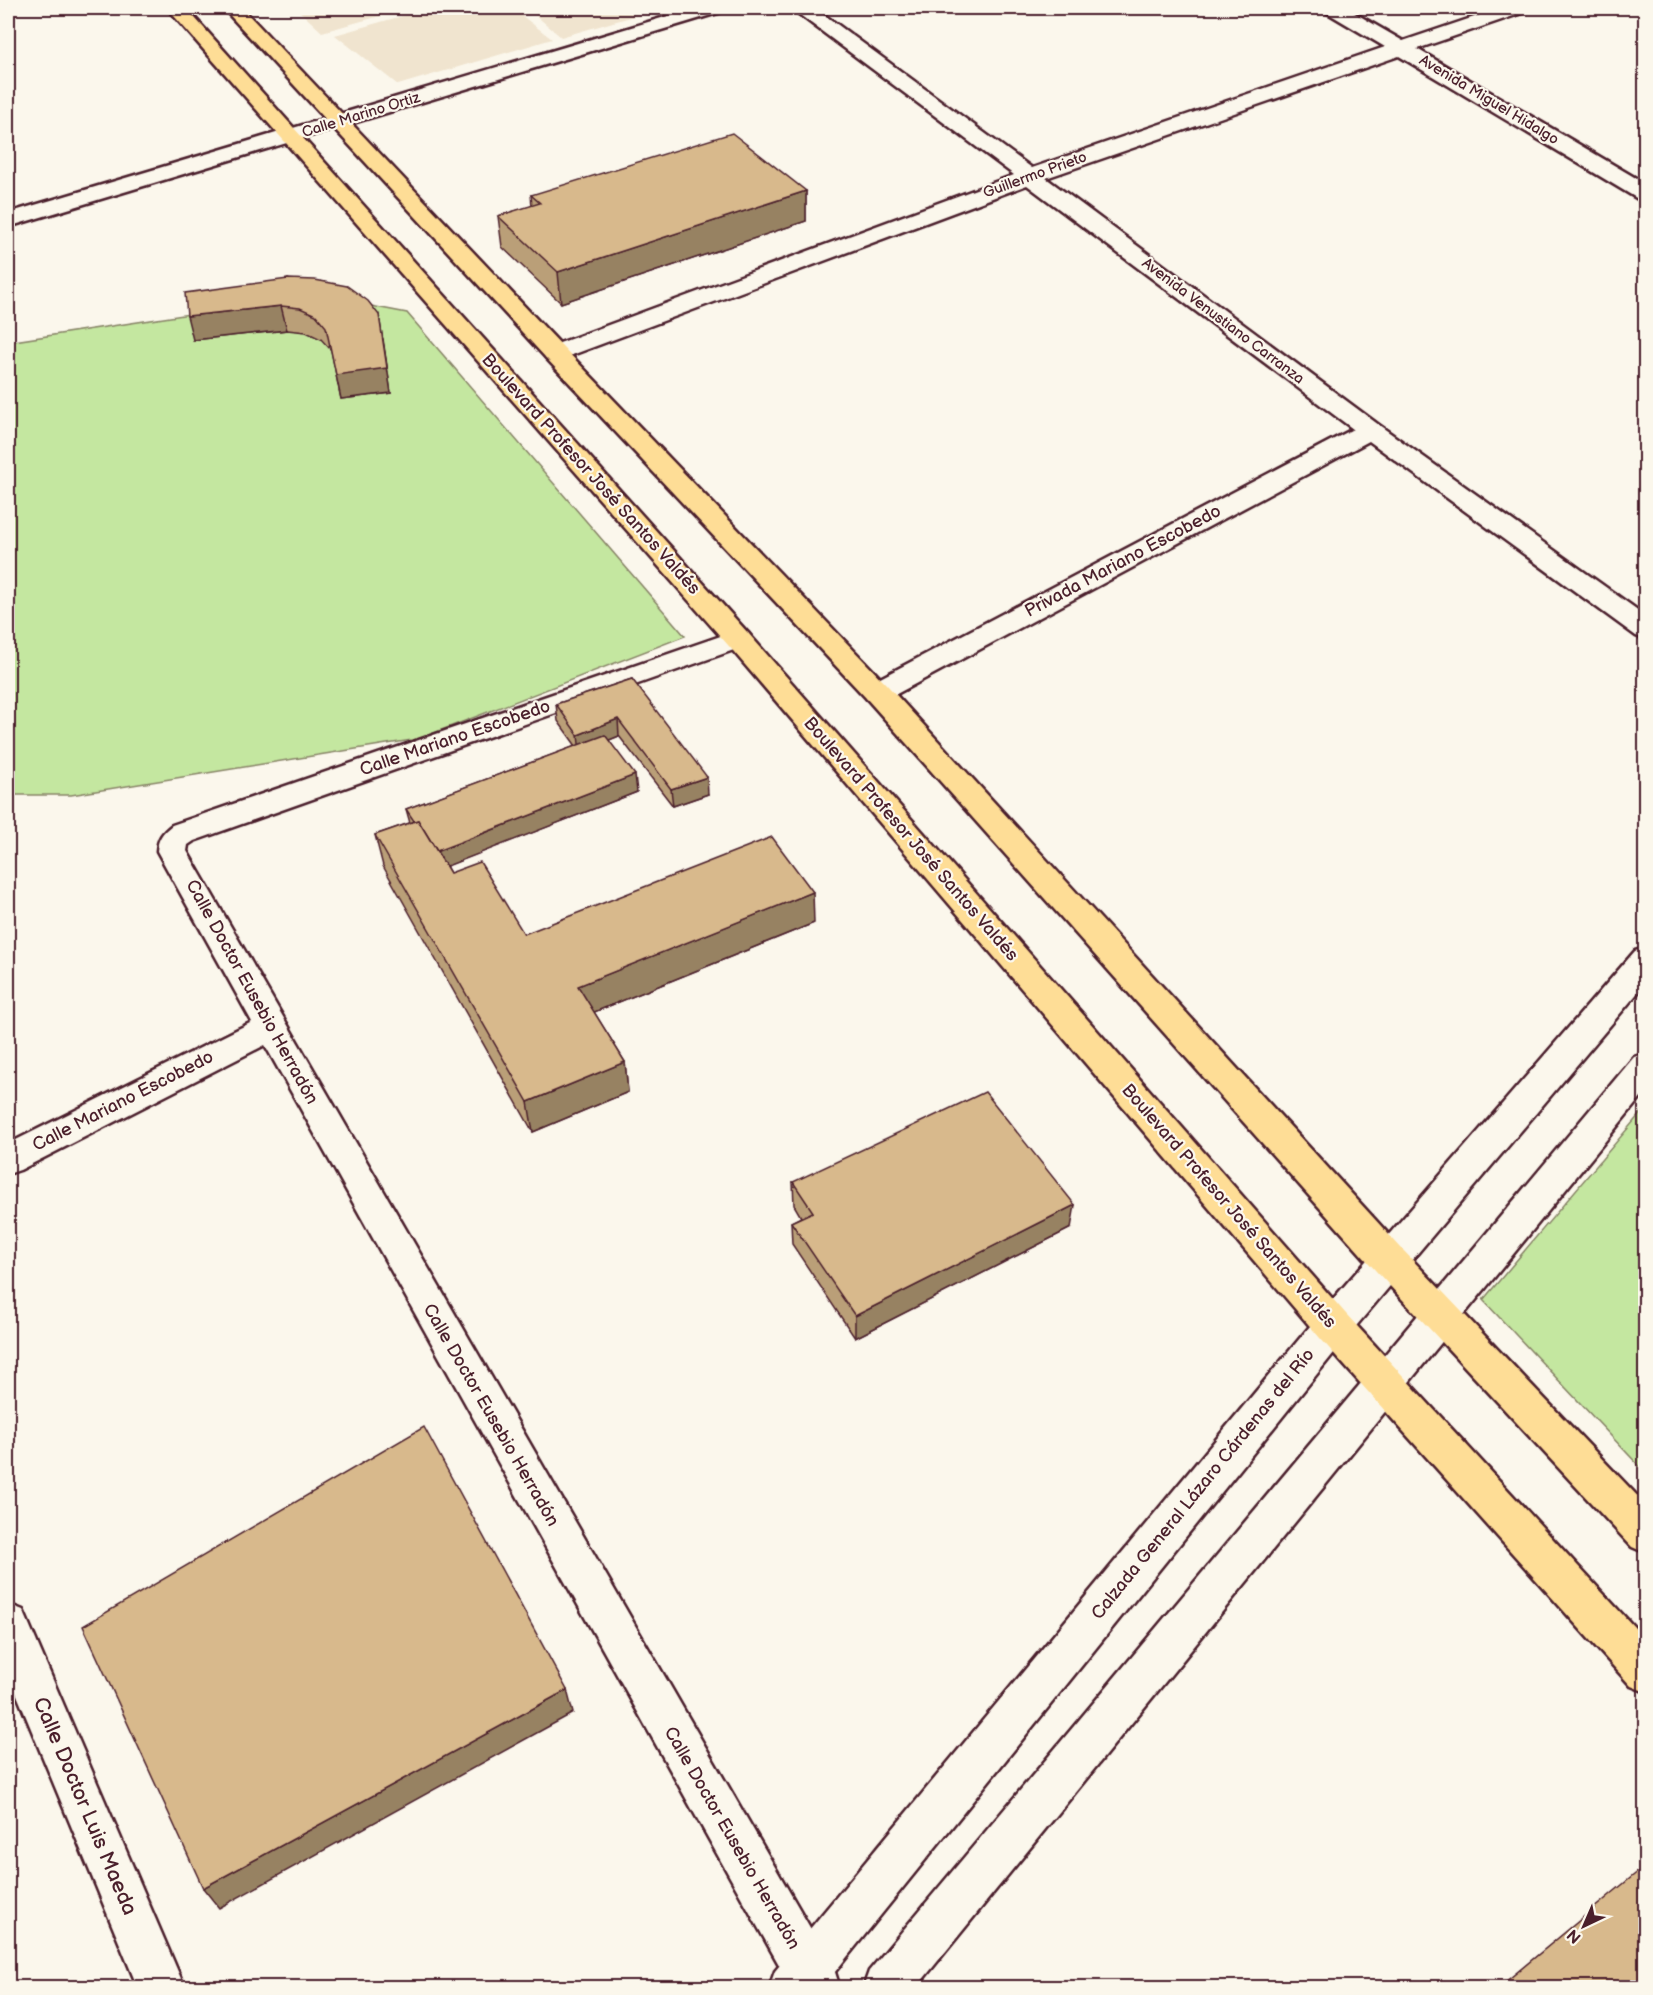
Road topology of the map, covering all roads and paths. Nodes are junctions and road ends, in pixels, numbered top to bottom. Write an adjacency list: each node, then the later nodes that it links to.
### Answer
1 (176, 8): 9 (main road, Boulevard Profesor José Santos Valdés)
2 (232, 8): 8 (main road)
3 (714, 8): 8 (street, Calle Marino Ortiz)
4 (803, 8): 10 (street, Avenida Venustiano Carranza)
5 (1333, 8): 7 (street, Avenida Miguel Hidalgo)
6 (1518, 8): 7 (street, Guillermo Prieto)
7 (1400, 47): 10 (street, Guillermo Prieto); 11 (street, Avenida Miguel Hidalgo)
8 (338, 122): 9 (street, Calle Marino Ortiz); 13 (main road)
9 (290, 137): 12 (street, Calle Marino Ortiz); 16 (main road, Boulevard Profesor José Santos Valdés)
10 (1028, 177): 13 (street, Guillermo Prieto); 14 (street, Avenida Venustiano Carranza)
11 (1646, 194)
12 (8, 220)
13 (555, 354): 17 (main road)
14 (1370, 430): 15 (street, Avenida Venustiano Carranza); 17 (street, Privada Mariano Escobedo)
15 (1646, 630)
16 (738, 639): 18 (street, Calle Mariano Escobedo); 25 (main road, Boulevard Profesor José Santos Valdés)
17 (877, 692): 23 (main road)
18 (173, 841): 20 (street, Calle Doctor Eusebio Herradón)
19 (1646, 960): 23 (street, Calzada General Lázaro Cárdenas del Río)
20 (271, 1027): 22 (street, Calle Mariano Escobedo); 30 (street, Calle Doctor Eusebio Herradón)
21 (1646, 1065): 24 (street)
22 (8, 1160)
23 (1389, 1260): 24 (main road); 25 (street, Calzada General Lázaro Cárdenas del Río)
24 (1439, 1315): 26 (street); 27 (main road)
25 (1333, 1326): 26 (main road, Boulevard Profesor José Santos Valdés); 30 (street, Calzada General Lázaro Cárdenas del Río)
26 (1384, 1382): 29 (main road, Boulevard Profesor José Santos Valdés); 32 (street)
27 (1646, 1534)
28 (8, 1624): 31 (street, Calle Doctor Luis Maeda)
29 (1646, 1671)
30 (806, 1982)
31 (162, 1988)
32 (886, 1988)

